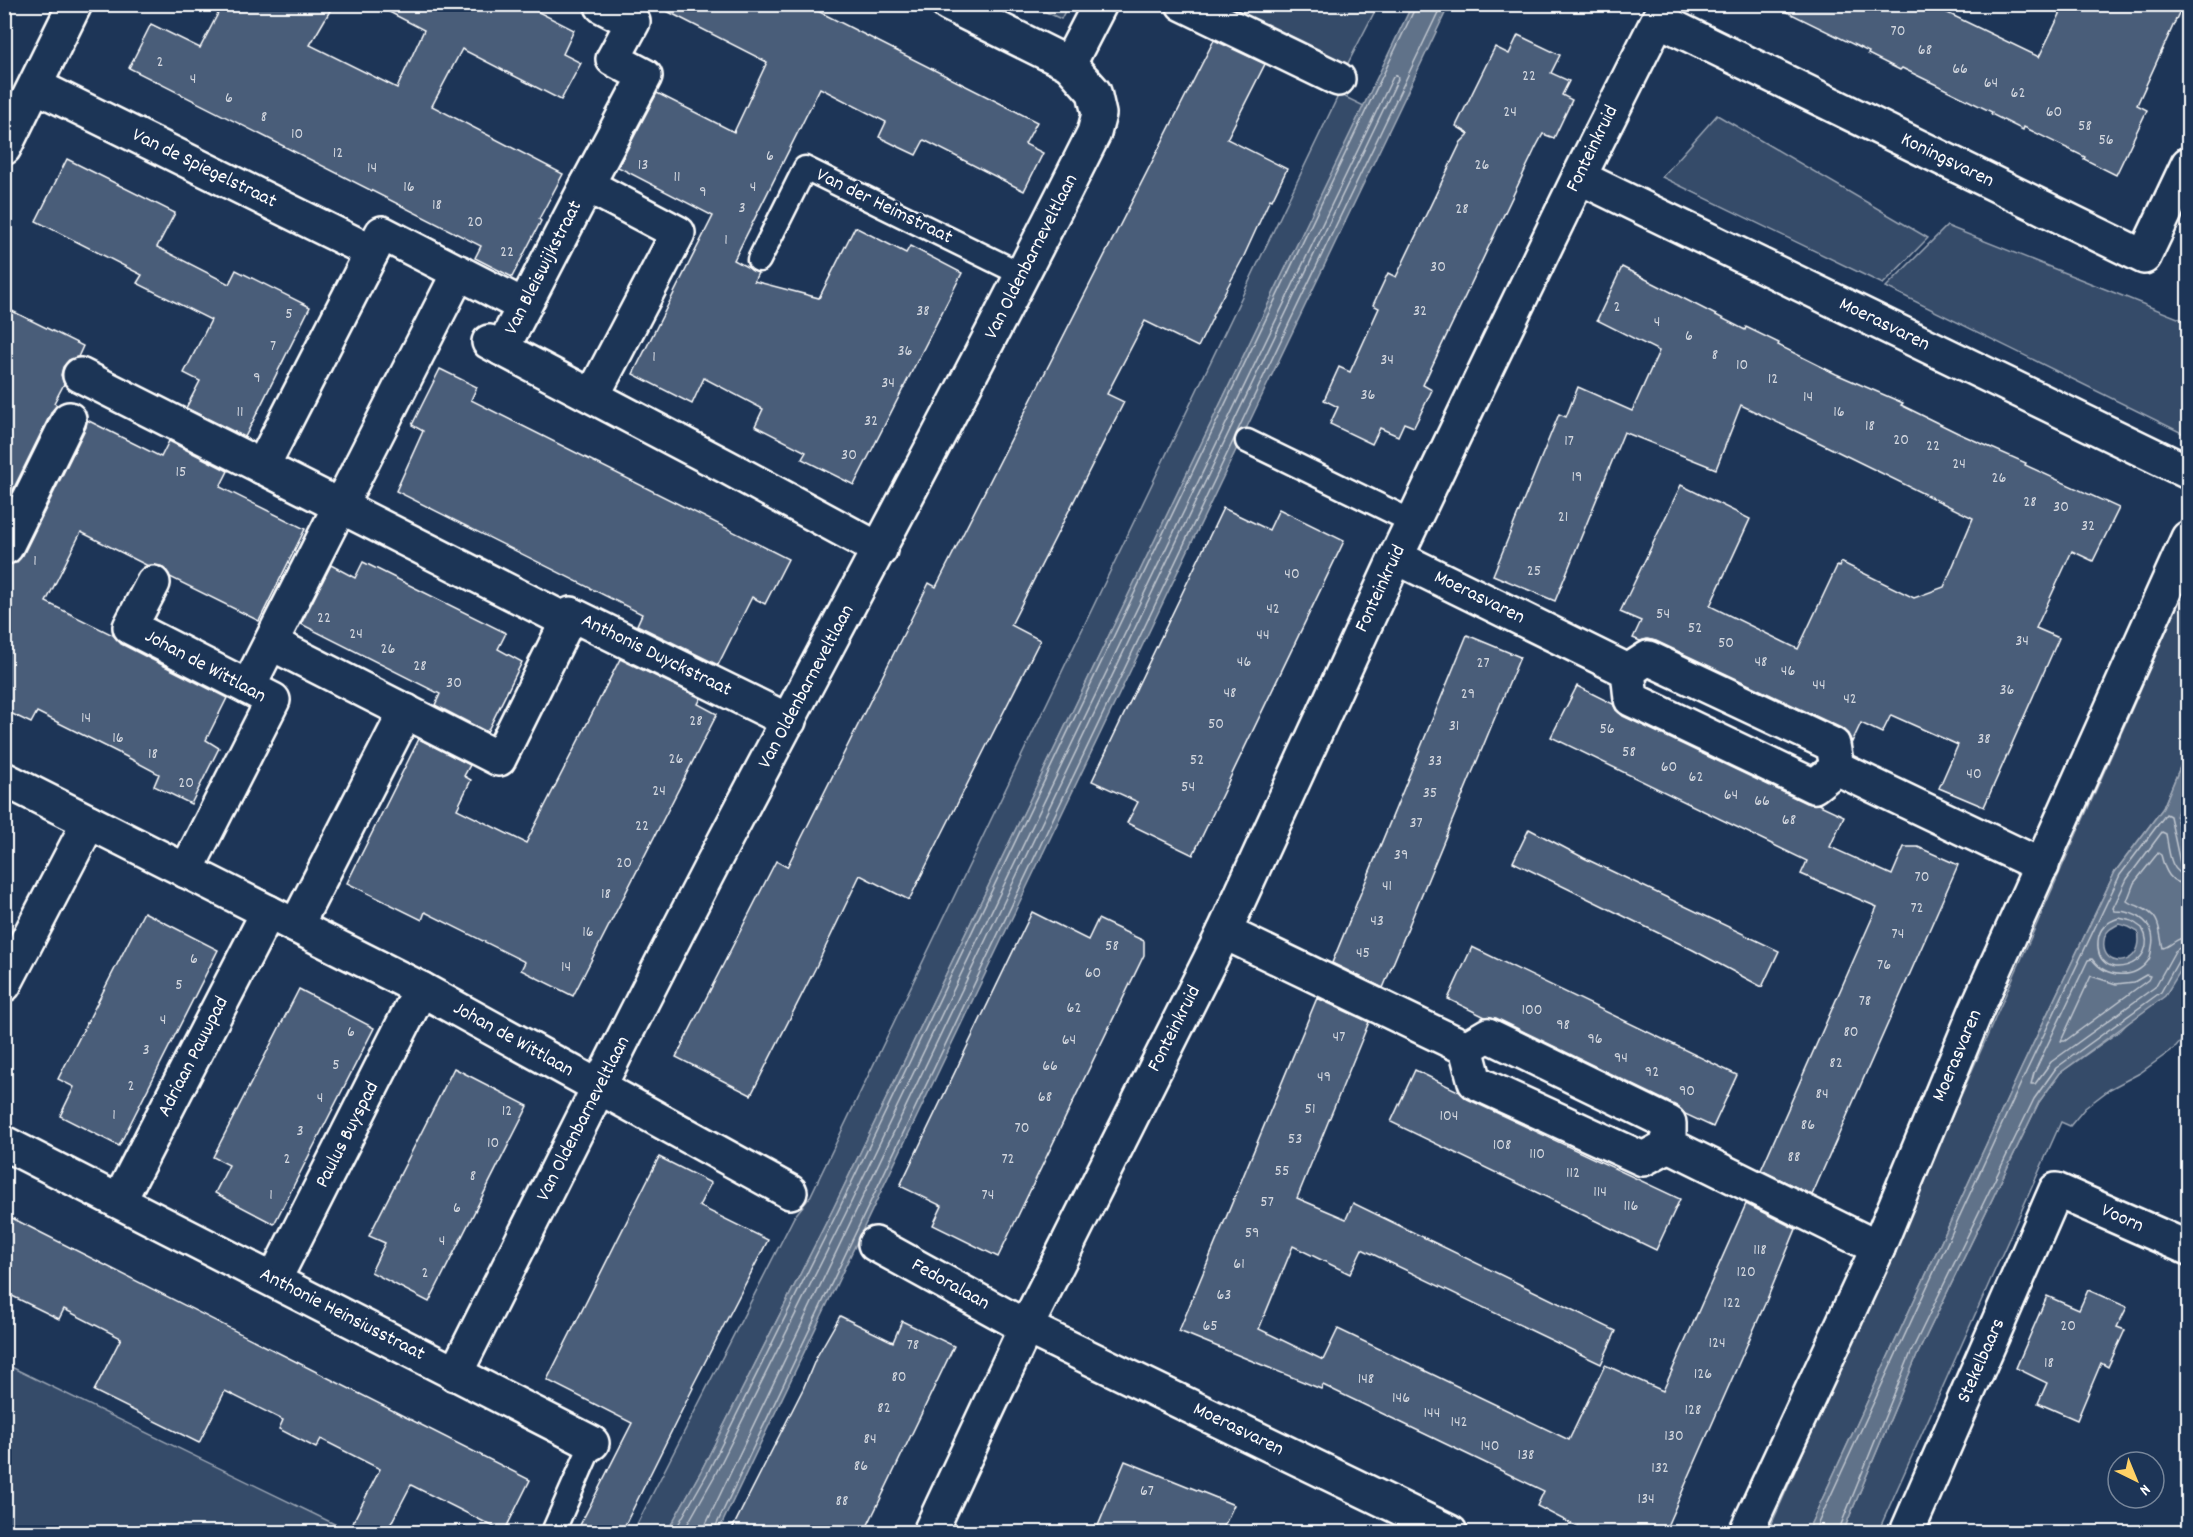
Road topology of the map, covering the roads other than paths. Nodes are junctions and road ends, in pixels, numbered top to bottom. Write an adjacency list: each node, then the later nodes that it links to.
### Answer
1 (75, 4): 9 (street)
2 (603, 4): 13 (street)
3 (948, 4): 7 (street)
4 (1100, 4): 7 (street)
5 (1183, 4): 8 (street)
6 (1663, 12): 11 (street, Koningsvaren); 12 (street, Fonteinkruid)
7 (1069, 64): 17 (street, Van Oldenbarneveltlaan)
8 (1338, 79)
9 (36, 86): 10 (street); 14 (street, Van de Spiegelstraat)
10 (4, 148)
11 (2188, 164)
12 (1579, 177): 24 (street, Moerasvaren); 26 (street, Fonteinkruid)
13 (587, 185): 18 (street, Van Bleiswijkstraat); 20 (street, Van Bleiswijkstraat)
14 (358, 245): 16 (street); 23 (street)
15 (759, 260): 17 (lane, Van der Heimstraat)
16 (459, 272): 18 (street); 25 (street)
17 (1023, 275): 29 (street, Van Oldenbarneveltlaan)
18 (524, 306): 20 (street, Van Bleiswijkstraat)
19 (80, 375): 23 (street)
20 (593, 396): 29 (street, Van Bleiswijkstraat)
21 (69, 419): 28 (street)
22 (1247, 441): 26 (lane, Fonteinkruid)
23 (262, 467): 25 (street)
24 (2188, 472)
25 (340, 507): 32 (street); 33 (street)
26 (1413, 522): 30 (street, Fonteinkruid)
27 (2188, 538): 41 (street, Moerasvaren)
28 (4, 546)
29 (880, 550): 37 (street, Van Oldenbarneveltlaan)
30 (1396, 557): 34 (street, Moerasvaren); 44 (street, Fonteinkruid)
31 (153, 583): 35 (street, Johan de Wittlaan)
32 (567, 621): 36 (street, Anthonis Duyckstraat); 37 (street, Anthonis Duyckstraat)
33 (271, 643): 35 (street); 36 (street)
34 (1628, 671): 38 (street); 38 (street)
35 (248, 687): 42 (street, Johan de Wittlaan)
36 (406, 711): 43 (street)
37 (789, 721): 48 (street, Van Oldenbarneveltlaan)
38 (1837, 768): 41 (street)
39 (4, 778): 40 (street, Johan de Wittlaan)
40 (89, 822): 42 (street, Johan de Wittlaan); 45 (street)
41 (2042, 866): 55 (street, Moerasvaren)
42 (186, 871): 43 (street, Johan de Wittlaan)
43 (282, 919): 46 (street, Johan de Wittlaan); 53 (street, Adriaan Pauwpad)
44 (1224, 932): 47 (street); 58 (street, Fonteinkruid)
45 (4, 985)
46 (422, 989): 48 (street, Johan de Wittlaan); 57 (street, Paulus Buyspad)
47 (1466, 1048): 50 (street); 50 (street)
48 (600, 1088): 52 (street, Johan de Wittlaan); 59 (street, Van Oldenbarneveltlaan)
49 (4, 1143): 53 (street, Anthonie Heinsiusstraat)
50 (1669, 1145): 55 (street)
51 (2056, 1190): 56 (street, Voorn); 65 (street, Stekelbaars)
52 (790, 1192)
53 (119, 1201): 57 (street, Anthonie Heinsiusstraat)
54 (874, 1244): 58 (street, Fedoralaan)
55 (1878, 1248): 64 (street, Moerasvaren)
56 (2188, 1248)
57 (274, 1280): 59 (street, Anthonie Heinsiusstraat)
58 (1026, 1327): 62 (street, Fonteinkruid); 63 (street, Moerasvaren)
59 (455, 1374): 60 (street, Anthonie Heinsiusstraat)
60 (592, 1443): 61 (lane, Anthonie Heinsiusstraat)
61 (553, 1533)
62 (930, 1533)
63 (1450, 1533)
64 (1746, 1533)
65 (1907, 1533)

